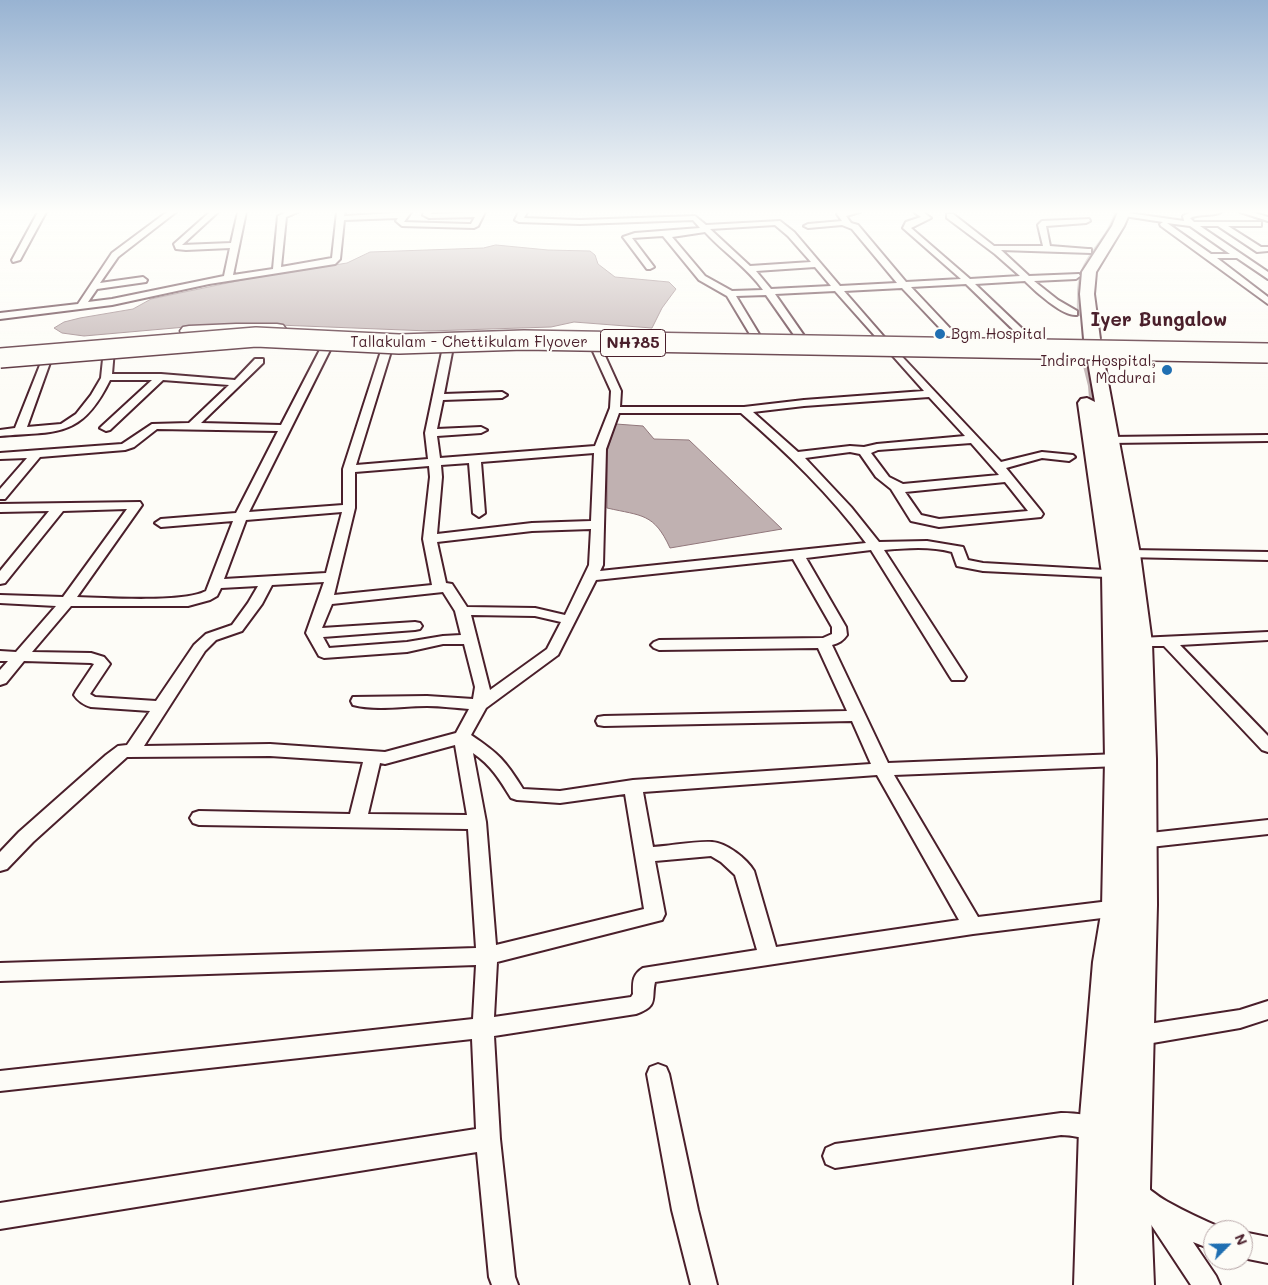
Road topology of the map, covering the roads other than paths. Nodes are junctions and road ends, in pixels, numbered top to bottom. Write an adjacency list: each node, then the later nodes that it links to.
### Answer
1 (104, 272): 19 (street)
2 (229, 272): 14 (street)
3 (265, 272): 14 (street)
4 (697, 272): 22 (street)
5 (753, 272): 21 (street)
6 (824, 272): 20 (street)
7 (893, 272): 18 (street)
8 (957, 272): 17 (street)
9 (1021, 272): 15 (street)
10 (1077, 272): 13 (main road)
11 (1089, 272): 59 (main road)
12 (1230, 272): 23 (street)
13 (1076, 276): 15 (street); 26 (main road)
14 (228, 278): 24 (street)
15 (1028, 278): 17 (street); 26 (street)
16 (143, 280): 19 (street)
17 (968, 282): 18 (street); 33 (street)
18 (903, 284): 20 (street); 32 (street)
19 (93, 287): 24 (street)
20 (837, 288): 21 (street); 45 (street)
21 (769, 291): 22 (street); 29 (street)
22 (730, 294): 28 (street)
23 (1268, 301)
24 (81, 306): 25 (street)
25 (0, 316)
26 (1076, 326): 83 (main road)
27 (590, 336): 48 (street)
28 (757, 339)
29 (802, 340)
30 (255, 341): 39 (highway, bridge)
31 (445, 342): 39 (highway); 47 (street)
32 (958, 342)
33 (1032, 343)
34 (328, 344): 52 (street)
35 (387, 348): 69 (street)
36 (1268, 348): 39 (highway, Tallakulam - Chettikulam Flyover / NH785, bridge)
37 (109, 350): 42 (street)
38 (1268, 353): 39 (highway, Tallakulam - Chettikulam Flyover / NH785, bridge)
39 (4, 356)
40 (47, 356): 53 (street)
41 (259, 361): 44 (street)
42 (106, 378): 43 (street); 53 (street)
43 (161, 378): 44 (street); 51 (street)
44 (238, 383): 50 (street)
45 (930, 394): 49 (street); 58 (street)
46 (502, 395): 47 (street)
47 (439, 397): 56 (street)
48 (614, 410): 49 (street); 60 (street)
49 (744, 410): 64 (street)
50 (191, 427): 52 (street); 62 (street)
51 (106, 428)
52 (285, 428): 76 (street)
53 (20, 430): 55 (street)
54 (481, 430): 56 (street)
55 (0, 433)
56 (431, 433): 67 (street)
57 (1268, 438): 59 (street)
58 (974, 439): 61 (street); 68 (street)
59 (1110, 440): 83 (main road)
60 (600, 449): 66 (street); 78 (street)
61 (865, 451): 64 (street); 71 (street)
62 (37, 453): 63 (street); 72 (street)
63 (0, 456)
64 (795, 456): 80 (street)
65 (1069, 457): 68 (street)
66 (475, 459): 67 (street); 75 (street)
67 (434, 462): 69 (street); 79 (street)
68 (998, 466): 70 (street)
69 (349, 469): 74 (street)
70 (1007, 478): 71 (street); 71 (street)
71 (897, 488)
72 (0, 499): 73 (street)
73 (59, 507): 86 (street); 92 (street)
74 (349, 508): 76 (street); 84 (street)
75 (480, 513)
76 (241, 516): 77 (street); 88 (street)
77 (161, 523)
78 (597, 525): 79 (street); 85 (street)
79 (430, 539): 89 (street)
80 (875, 546): 81 (street); 83 (street); 105 (street)
81 (798, 556): 85 (street); 101 (street)
82 (1268, 556): 83 (street)
83 (1123, 570): 99 (main road); 116 (main road)
84 (332, 577): 87 (street); 91 (street)
85 (589, 577): 94 (street)
86 (0, 580)
87 (267, 581): 88 (street); 109 (street)
88 (216, 584): 92 (street)
89 (440, 588): 91 (street); 93 (street)
90 (0, 599): 92 (street)
91 (326, 600): 96 (street)
92 (66, 603): 104 (street)
93 (462, 610): 94 (street); 98 (street)
94 (570, 620): 108 (street)
95 (414, 626): 96 (street)
96 (313, 633): 98 (street)
97 (1267, 637): 100 (street)
98 (469, 639): 108 (street)
99 (1139, 642): 100 (street); 123 (main road)
100 (1168, 642): 113 (street)
101 (822, 643): 102 (street); 110 (street)
102 (659, 645)
103 (0, 656): 104 (street)
104 (20, 657): 106 (street); 109 (street)
105 (958, 677)
106 (0, 680)
107 (359, 701): 108 (street)
108 (480, 705): 112 (street)
109 (161, 707): 114 (street)
110 (857, 716): 111 (street); 117 (street)
111 (604, 721)
112 (462, 737): 115 (street); 118 (street); 121 (street)
113 (1268, 746)
114 (131, 752): 115 (street); 125 (street)
115 (373, 757): 120 (street)
116 (1119, 760): 117 (street); 126 (main road)
117 (882, 768): 118 (street); 127 (street)
118 (632, 786): 124 (street)
119 (200, 818): 120 (street)
120 (357, 821): 121 (street)
121 (477, 822): 128 (street)
122 (1266, 830): 123 (street)
123 (1141, 841): 133 (main road)
124 (645, 855): 128 (street); 129 (street)
125 (0, 864)
126 (1118, 908): 127 (street); 136 (main road)
127 (973, 926): 129 (street)
128 (487, 956): 130 (street); 132 (street)
129 (769, 956): 132 (street)
130 (0, 972)
131 (1268, 1010): 133 (street)
132 (483, 1028): 135 (street); 137 (street)
133 (1135, 1036): 139 (main road)
134 (658, 1074): 146 (street)
135 (0, 1081)
136 (1099, 1129): 138 (street); 139 (main road)
137 (488, 1139): 141 (street); 145 (street)
138 (835, 1156)
139 (1113, 1180): 140 (street); 147 (main road); 148 (main road)
140 (1156, 1208): 142 (street); 149 (street)
141 (0, 1216)
142 (1203, 1233)
143 (1253, 1247): 144 (street)
144 (1268, 1250)
145 (505, 1285)
146 (704, 1285)
147 (1096, 1285)
148 (1132, 1285)
149 (1207, 1285)

